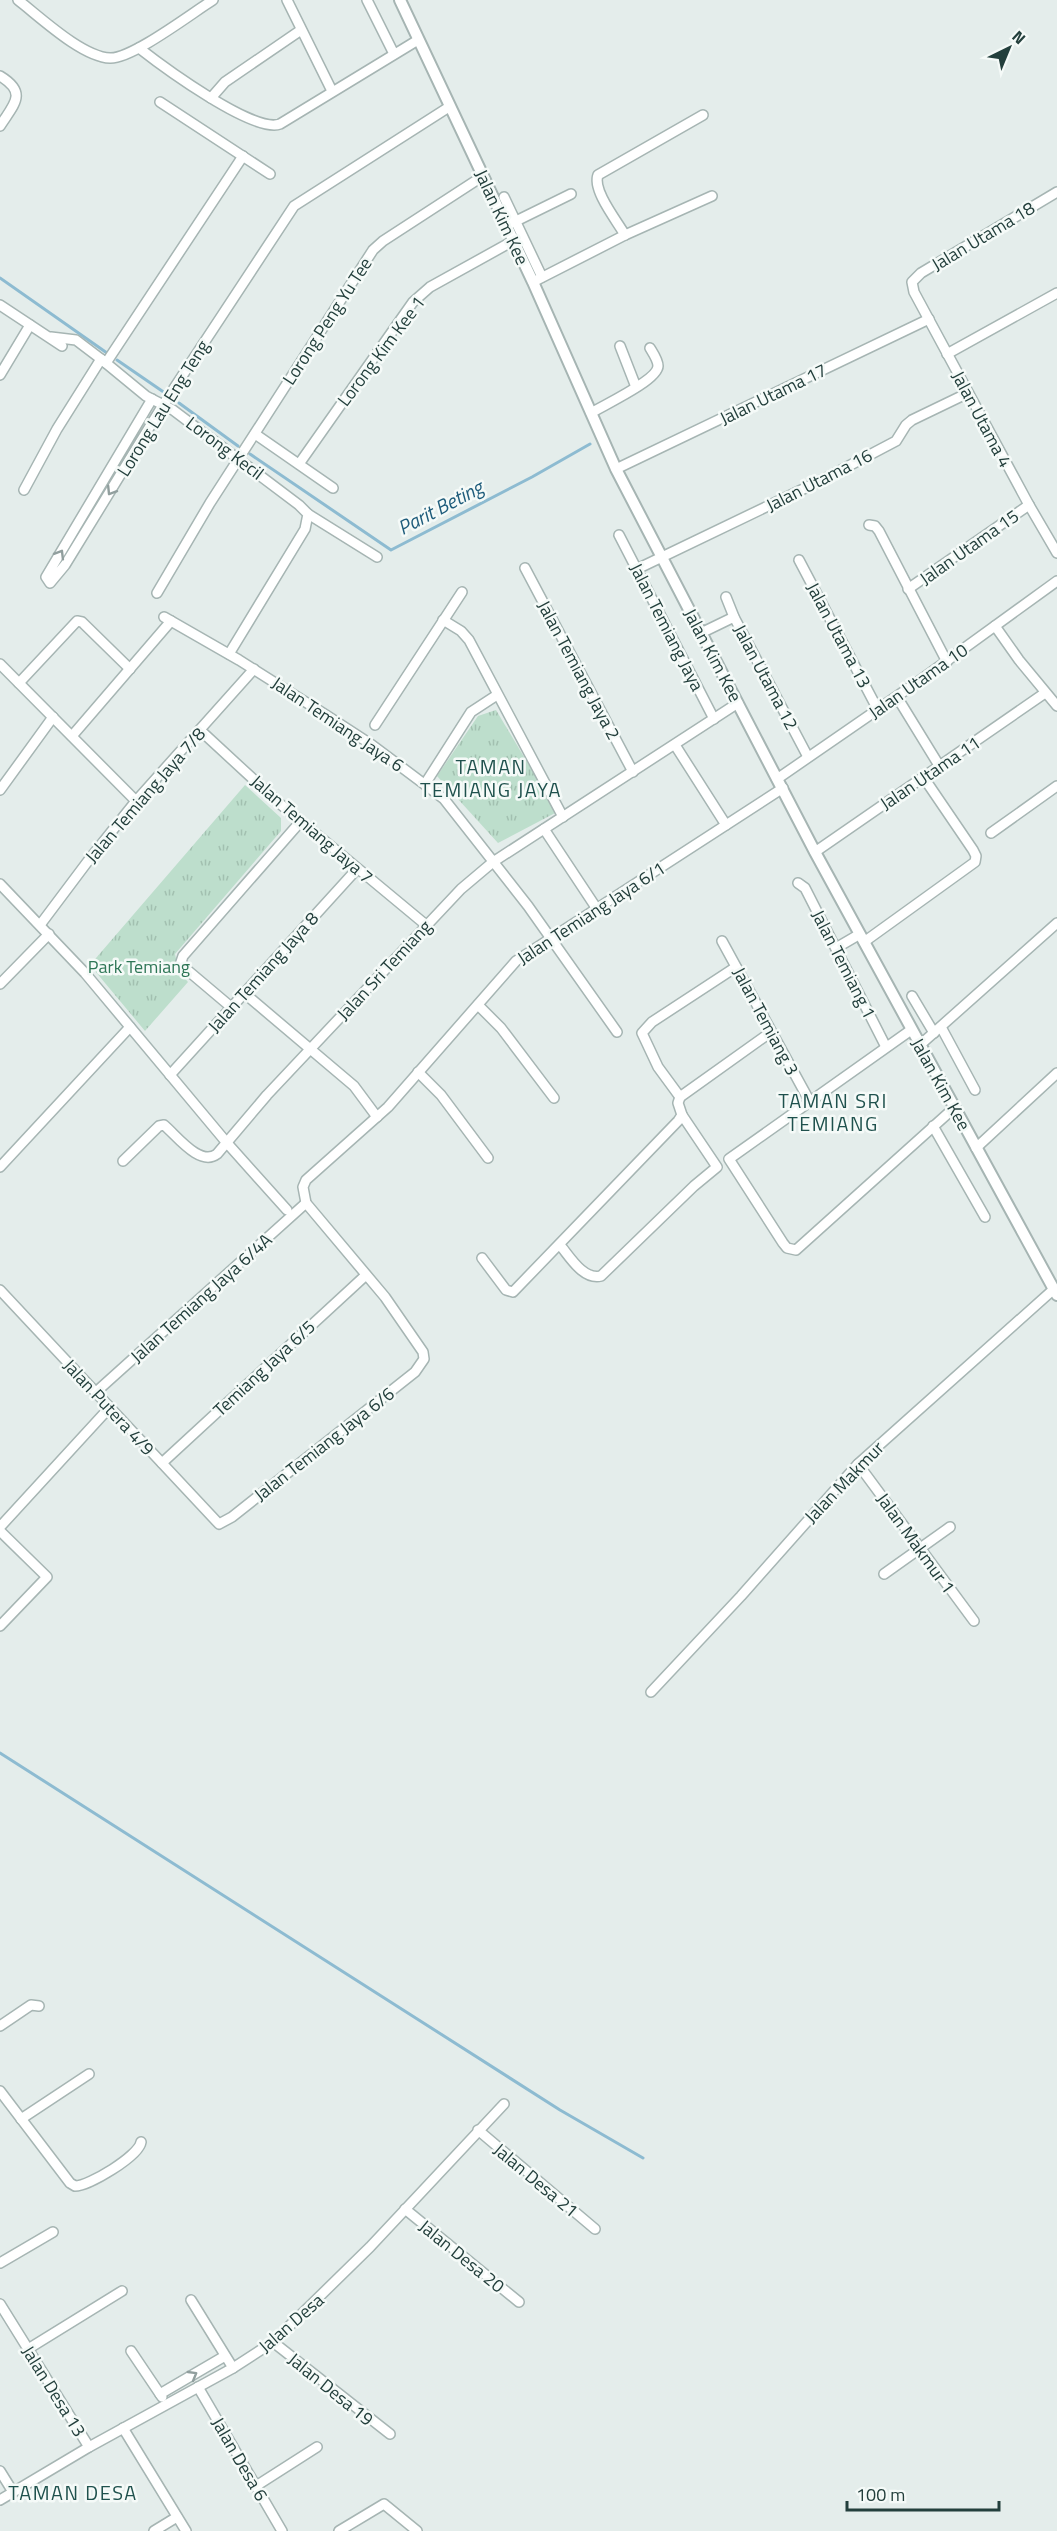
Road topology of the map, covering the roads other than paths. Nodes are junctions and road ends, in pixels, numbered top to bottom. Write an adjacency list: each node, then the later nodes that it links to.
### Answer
1 (18, 0): 8 (street)
2 (213, 0): 8 (street)
3 (286, 0): 6 (street)
4 (367, 0): 9 (street)
5 (399, 0): 7 (street, Jalan Kim Kee)
6 (302, 30): 11 (street); 12 (street)
7 (418, 40): 9 (street); 14 (street, Jalan Kim Kee)
8 (139, 48): 12 (street)
9 (394, 54): 11 (street)
10 (0, 76): 16 (street)
11 (332, 91): 12 (street)
12 (211, 98)
13 (160, 102): 17 (street)
14 (448, 107): 19 (street, Jalan Kim Kee); 43 (street, Lorong Lau Eng Teng)
15 (703, 115): 25 (street)
16 (0, 126)
17 (243, 156): 18 (street); 38 (street)
18 (270, 174)
19 (483, 176): 24 (street, Jalan Kim Kee); 45 (street, Lorong Peng Yu Tee)
20 (1057, 192): 28 (street, Jalan Utama 18)
21 (572, 194): 24 (street)
22 (712, 196): 25 (street)
23 (504, 197): 24 (street)
24 (511, 224): 26 (street, Jalan Kim Kee); 27 (street)
25 (625, 235): 27 (street)
26 (513, 241): 27 (street, Jalan Kim Kee); 47 (street, Lorong Kim Kee 1)
27 (538, 280): 44 (street, Jalan Kim Kee)
28 (912, 282): 31 (street, Jalan Utama 4)
29 (1057, 293): 37 (street)
30 (0, 305): 32 (street)
31 (929, 319): 37 (street, Jalan Utama 4); 48 (street, Jalan Utama 17)
32 (30, 325): 33 (street); 39 (street)
33 (48, 337): 34 (street); 38 (street, Lorong Kecil)
34 (62, 346)
35 (620, 346): 40 (street)
36 (650, 348): 40 (street)
37 (947, 354): 41 (street, Jalan Utama 4)
38 (108, 358): 42 (street, Lorong Kecil); 50 (street)
39 (0, 375)
40 (636, 387): 44 (street)
41 (968, 393): 51 (street, Jalan Utama 4); 57 (street, Jalan Utama 16)
42 (152, 399): 43 (street, Lorong Kecil); 43 (street, Lorong Lau Eng Teng, one-way to 42)
43 (168, 399): 46 (street, Lorong Kecil)
44 (591, 412): 48 (street, Jalan Kim Kee)
45 (255, 434): 46 (street, Lorong Peng Yu Tee); 47 (street)
46 (244, 451): 52 (street, Lorong Kecil); 64 (street, Lorong Peng Yu Tee)
47 (299, 464): 49 (street)
48 (616, 469): 57 (street, Jalan Kim Kee)
49 (333, 488)
50 (24, 490)
51 (1029, 505): 55 (street, Jalan Utama 4); 62 (street, Jalan Utama 15)
52 (308, 514): 56 (street, Lorong Kecil); 70 (street)
53 (868, 525): 62 (street)
54 (620, 535): 60 (street, Jalan Temiang Jaya)
55 (1057, 553)
56 (377, 557)
57 (661, 557): 60 (street, Jalan Utama 16); 69 (street, Jalan Kim Kee)
58 (800, 560): 81 (street, Jalan Utama 13)
59 (525, 568): 90 (street, Jalan Temiang Jaya 2)
60 (637, 569): 83 (street, Jalan Temiang Jaya)
61 (1057, 580): 68 (street, Jalan Utama 10)
62 (909, 590): 71 (street)
63 (462, 592): 67 (street)
64 (157, 593)
65 (726, 597): 66 (street, Jalan Utama 12)
66 (734, 617): 69 (street); 88 (street, Jalan Utama 12)
67 (443, 620): 77 (street); 84 (street)
68 (995, 626): 71 (street, Jalan Utama 10); 76 (street)
69 (701, 633): 79 (street, Jalan Kim Kee)
70 (229, 654): 73 (street, Jalan Temiang Jaya 6); 74 (street, Jalan Temiang Jaya 6)
71 (947, 662): 78 (street, Jalan Utama 10)
72 (0, 664): 75 (street)
73 (130, 669): 75 (street); 86 (street)
74 (254, 669): 85 (street, Jalan Temiang Jaya 7/8); 92 (street, Jalan Temiang Jaya 6)
75 (19, 683): 82 (street)
76 (1046, 693): 80 (street); 89 (street, Jalan Utama 11)
77 (497, 695): 92 (street); 97 (street)
78 (897, 697): 81 (street, Jalan Utama 10); 89 (street)
79 (738, 703): 83 (street, Jalan Sri Temiang); 93 (street, Jalan Kim Kee)
80 (1057, 706)
81 (878, 710): 88 (street, Jalan Utama 10)
82 (53, 717): 86 (street); 95 (street)
83 (714, 719): 87 (street, Jalan Sri Temiang)
84 (375, 725)
85 (200, 730): 96 (street, Jalan Temiang Jaya 7/8); 98 (street, Jalan Temiang Jaya 7)
86 (72, 736): 96 (street)
87 (675, 745): 90 (street, Jalan Sri Temiang); 99 (street)
88 (808, 757): 93 (street, Jalan Utama 10)
89 (940, 767): 91 (street, Jalan Utama 11)
90 (633, 772): 97 (street, Jalan Sri Temiang)
91 (924, 778): 102 (street, Jalan Utama 11); 113 (street)
92 (426, 784): 103 (street, Jalan Temiang Jaya 6)
93 (780, 784): 99 (street, Jalan Temiang Jaya 6/1); 102 (street, Jalan Kim Kee)
94 (1057, 786): 101 (street)
95 (0, 790)
96 (136, 801): 110 (street, Jalan Temiang Jaya 7/8)
97 (563, 817): 100 (street, Jalan Sri Temiang)
98 (301, 821): 104 (street, Jalan Temiang Jaya 7); 121 (street)
99 (726, 825): 107 (street, Jalan Temiang Jaya 6/1)
100 (544, 829): 103 (street, Jalan Sri Temiang); 107 (street)
101 (991, 833)
102 (815, 852): 113 (street, Jalan Kim Kee)
103 (493, 861): 109 (street, Jalan Sri Temiang); 112 (street, Jalan Temiang Jaya 6)
104 (357, 869): 109 (street, Jalan Temiang Jaya 7); 118 (street, Jalan Temiang Jaya 8)
105 (798, 883): 115 (street, Jalan Temiang 1)
106 (0, 884): 110 (street)
107 (597, 909): 112 (street, Jalan Temiang Jaya 6/1)
108 (1057, 922): 124 (street)
109 (426, 925): 129 (street, Jalan Sri Temiang)
110 (40, 926): 111 (street)
111 (49, 934): 117 (street); 122 (street)
112 (550, 938): 120 (street, Jalan Temiang Jaya 6/1); 125 (street, Jalan Temiang Jaya 6)
113 (862, 938): 115 (street); 123 (street, Jalan Kim Kee)
114 (722, 941): 116 (street, Jalan Temiang 3)
115 (836, 948): 128 (street, Jalan Temiang 1)
116 (736, 967): 126 (street, Jalan Temiang 3); 134 (street)
117 (0, 984)
118 (244, 993): 121 (street, Jalan Temiang Jaya 8); 129 (street)
119 (912, 996): 124 (street)
120 (478, 1005): 130 (street, Jalan Temiang Jaya 6/1); 135 (street)
121 (231, 1008): 132 (street, Jalan Temiang Jaya 8)
122 (130, 1027): 132 (street); 145 (street)
123 (911, 1030): 127 (street, Jalan Kim Kee); 128 (street)
124 (938, 1030): 127 (street); 133 (street)
125 (617, 1032)
126 (771, 1032): 134 (street); 136 (street, Jalan Temiang 3)
127 (920, 1045): 137 (street, Jalan Kim Kee)
128 (886, 1047): 136 (street)
129 (310, 1049): 139 (street); 141 (street, Jalan Sri Temiang)
130 (418, 1072): 139 (street, Jalan Temiang Jaya 6/1); 143 (street)
131 (1057, 1073): 142 (street)
132 (170, 1075): 141 (street)
133 (975, 1090)
134 (680, 1097): 138 (street)
135 (554, 1098)
136 (810, 1102): 140 (street)
137 (954, 1108): 140 (street); 142 (street, Jalan Kim Kee)
138 (682, 1115): 149 (street); 149 (street)
139 (377, 1117): 146 (street, Jalan Temiang Jaya 6/1)
140 (933, 1126): 148 (street)
141 (226, 1143): 144 (street, Jalan Sri Temiang); 147 (street)
142 (976, 1149): 153 (street, Jalan Kim Kee)
143 (488, 1158)
144 (123, 1161)
145 (0, 1167)
146 (304, 1199): 151 (street); 154 (street, Jalan Temiang Jaya 6/4A)
147 (287, 1210)
148 (985, 1217)
149 (560, 1245): 150 (street)
150 (482, 1258)
151 (366, 1275): 156 (street, Temiang Jaya 6/5); 158 (street, Jalan Temiang Jaya 6/6)
152 (0, 1290): 154 (street, Jalan Putera 4/9)
153 (1055, 1292): 157 (street, Jalan Makmur)
154 (96, 1392): 155 (street, Jalan Putera 4/9)
155 (110, 1407): 156 (street, Jalan Putera 4/9); 160 (street)
156 (162, 1463): 158 (street, Jalan Putera 4/9)
157 (858, 1464): 161 (street, Jalan Makmur 1); 165 (street, Jalan Makmur)
158 (219, 1524)
159 (950, 1527): 161 (street)
160 (0, 1529): 164 (street)
161 (920, 1548): 162 (street); 163 (street, Jalan Makmur 1)
162 (884, 1574)
163 (974, 1621)
164 (0, 1626)
165 (651, 1692)
166 (39, 2006): 167 (street)
167 (0, 2026)
168 (89, 2074): 171 (street)
169 (0, 2091): 171 (street)
170 (504, 2104): 172 (street, Jalan Desa)
171 (21, 2119): 173 (street)
172 (478, 2130): 174 (street, Jalan Desa); 175 (street, Jalan Desa 21)
173 (141, 2142)
174 (405, 2209): 180 (street, Jalan Desa 20); 182 (street, Jalan Desa)
175 (595, 2229)
176 (53, 2232): 177 (street)
177 (0, 2263)
178 (122, 2290): 183 (street)
179 (191, 2300): 185 (street)
180 (519, 2302)
181 (0, 2304): 183 (street, Jalan Desa 13)
182 (273, 2342): 186 (street, Jalan Desa); 191 (street, Jalan Desa 19)
183 (28, 2349): 192 (street, Jalan Desa 13)
184 (131, 2351): 188 (street)
185 (225, 2356): 186 (street); 188 (street, one-way to 185)
186 (233, 2368): 187 (street, Jalan Desa)
187 (198, 2387): 189 (street, Jalan Desa); 195 (street, Jalan Desa 6)
188 (160, 2394): 189 (street)
189 (167, 2404): 190 (street, Jalan Desa)
190 (123, 2428): 192 (street, Jalan Desa); 198 (street)
191 (390, 2434)
192 (89, 2447): 196 (street, Jalan Desa)
193 (317, 2447): 195 (street)
194 (0, 2471): 196 (street)
195 (256, 2486): 201 (street, Jalan Desa 6)
196 (13, 2492): 197 (street, Jalan Desa)
197 (0, 2500)
198 (177, 2517): 199 (street); 200 (street)
199 (154, 2531)
200 (186, 2531)
201 (282, 2531)
202 (339, 2531): 203 (street)
203 (417, 2531)

